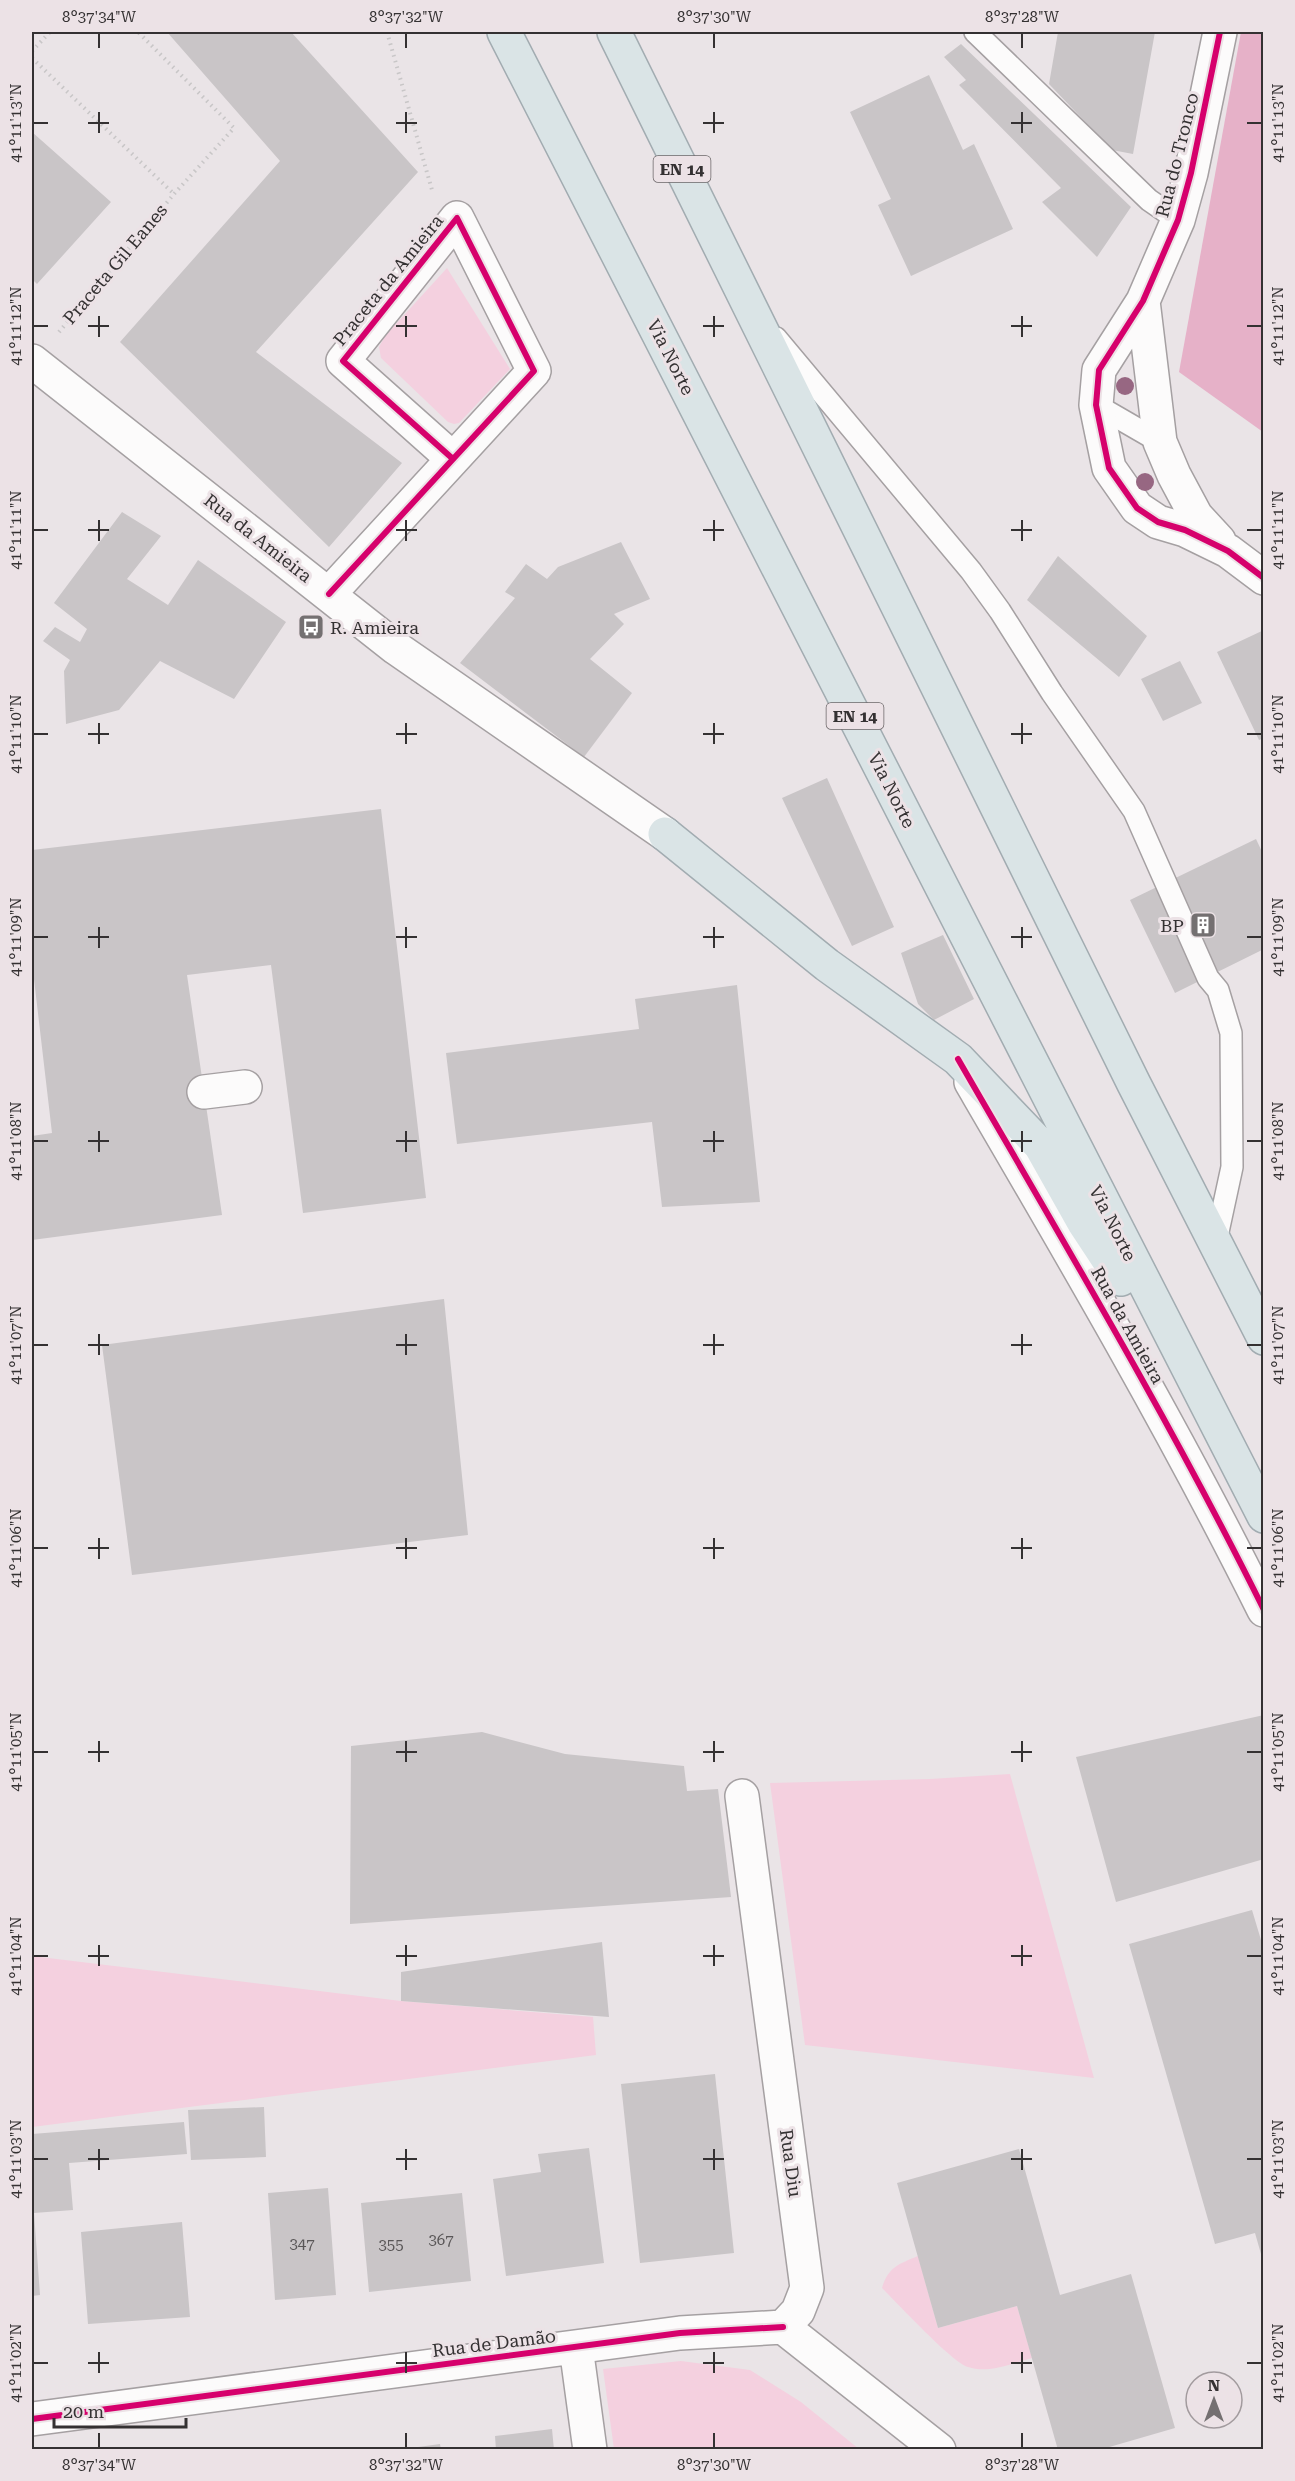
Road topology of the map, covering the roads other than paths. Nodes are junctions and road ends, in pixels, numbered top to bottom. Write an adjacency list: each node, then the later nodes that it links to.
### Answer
1 (504, 32): 22 (highway, Via Norte / EN 14)
2 (614, 32): 7 (highway, EN 14)
3 (975, 32): 5 (lane)
4 (1220, 32): 5 (street, Rua do Tronco)
5 (1178, 220): 6 (street, Rua do Tronco)
6 (1143, 301): 9 (street, Rua do Tronco); 10 (street, Rua do Tronco)
7 (750, 307): 19 (highway, EN 14); 19 (lane)
8 (32, 365): 14 (street, Rua da Amieira)
9 (1096, 405): 10 (lane); 12 (street, Rua do Tronco)
10 (1160, 442): 12 (street, Rua do Tronco)
11 (453, 459): 11 (street, Praceta da Amieira); 14 (street, Praceta da Amieira)
12 (1228, 551): 13 (street, Rua do Tronco)
13 (1263, 578)
14 (329, 594): 15 (street, Rua da Amieira)
15 (665, 834): 16 (highway)
16 (958, 1059): 22 (highway); 24 (street, Rua da Amieira)
17 (245, 1087): 18 (street)
18 (204, 1092)
19 (1216, 1241): 20 (highway, EN 14)
20 (1251, 1291): 21 (highway, EN 14)
21 (1263, 1338)
22 (1204, 1402): 23 (highway, Via Norte / EN 14)
23 (1263, 1516)
24 (1263, 1610)
25 (742, 1796): 26 (street, Rua Diu)
26 (783, 2327): 27 (street, Rua de Damão); 30 (street)
27 (576, 2347): 28 (street, Rua de Damão); 29 (street)
28 (32, 2419)
29 (590, 2450)
30 (939, 2450)

